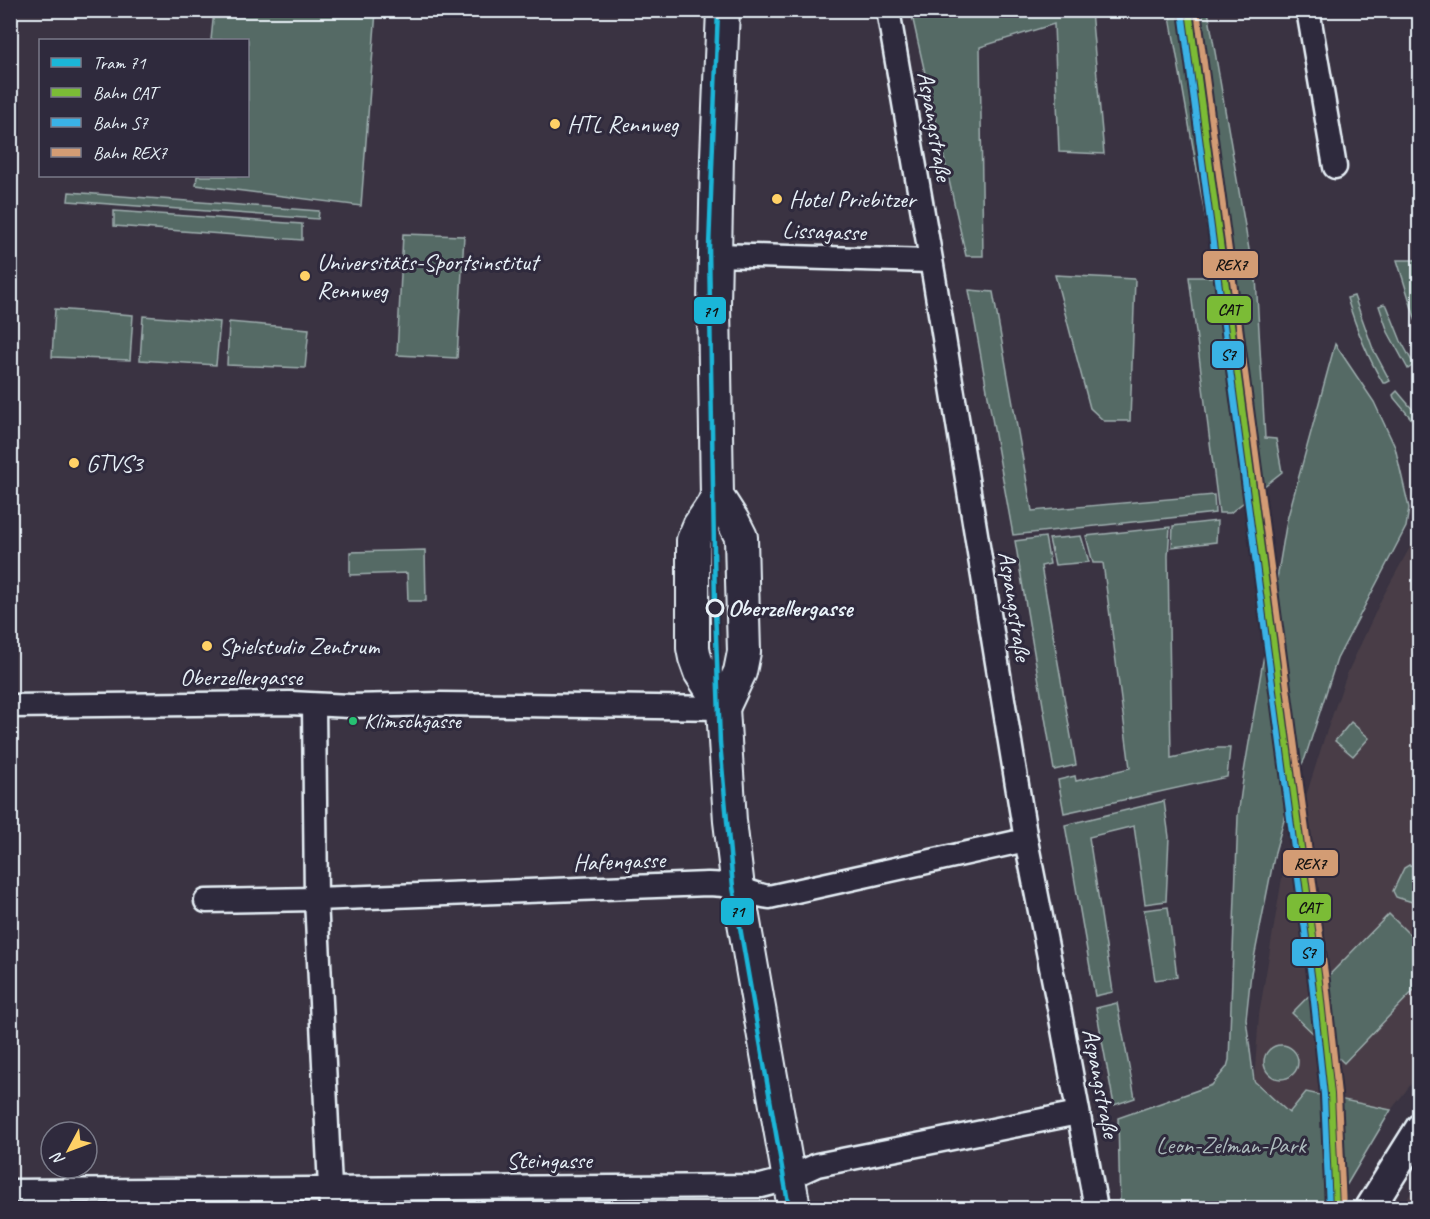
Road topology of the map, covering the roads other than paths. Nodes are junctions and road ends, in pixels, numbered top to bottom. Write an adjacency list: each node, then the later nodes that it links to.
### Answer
1 (723, 10): 5 (main road)
2 (888, 10): 6 (street, Aspangstraße)
3 (1308, 10): 4 (street)
4 (1335, 167)
5 (715, 255): 6 (street, Lissagasse); 7 (main road)
6 (931, 261): 11 (street, Aspangstraße)
7 (717, 496): 10 (main road); 10 (main road)
8 (314, 705): 9 (street, Oberzellergasse); 10 (street, Oberzellergasse); 13 (street)
9 (10, 706)
10 (723, 708): 12 (main road)
11 (1026, 840): 12 (street, Hafengasse); 15 (street, Aspangstraße)
12 (738, 888): 13 (street, Hafengasse); 17 (main road)
13 (316, 899): 14 (street, Hafengasse); 19 (street)
14 (206, 901)
15 (1078, 1113): 17 (street, Steingasse); 21 (street, Aspangstraße)
16 (1419, 1128): 22 (street)
17 (788, 1178): 19 (street, Steingasse); 20 (main road)
18 (10, 1191): 19 (street, Steingasse)
19 (331, 1198)
20 (794, 1209)
21 (1096, 1209)
22 (1370, 1209)

